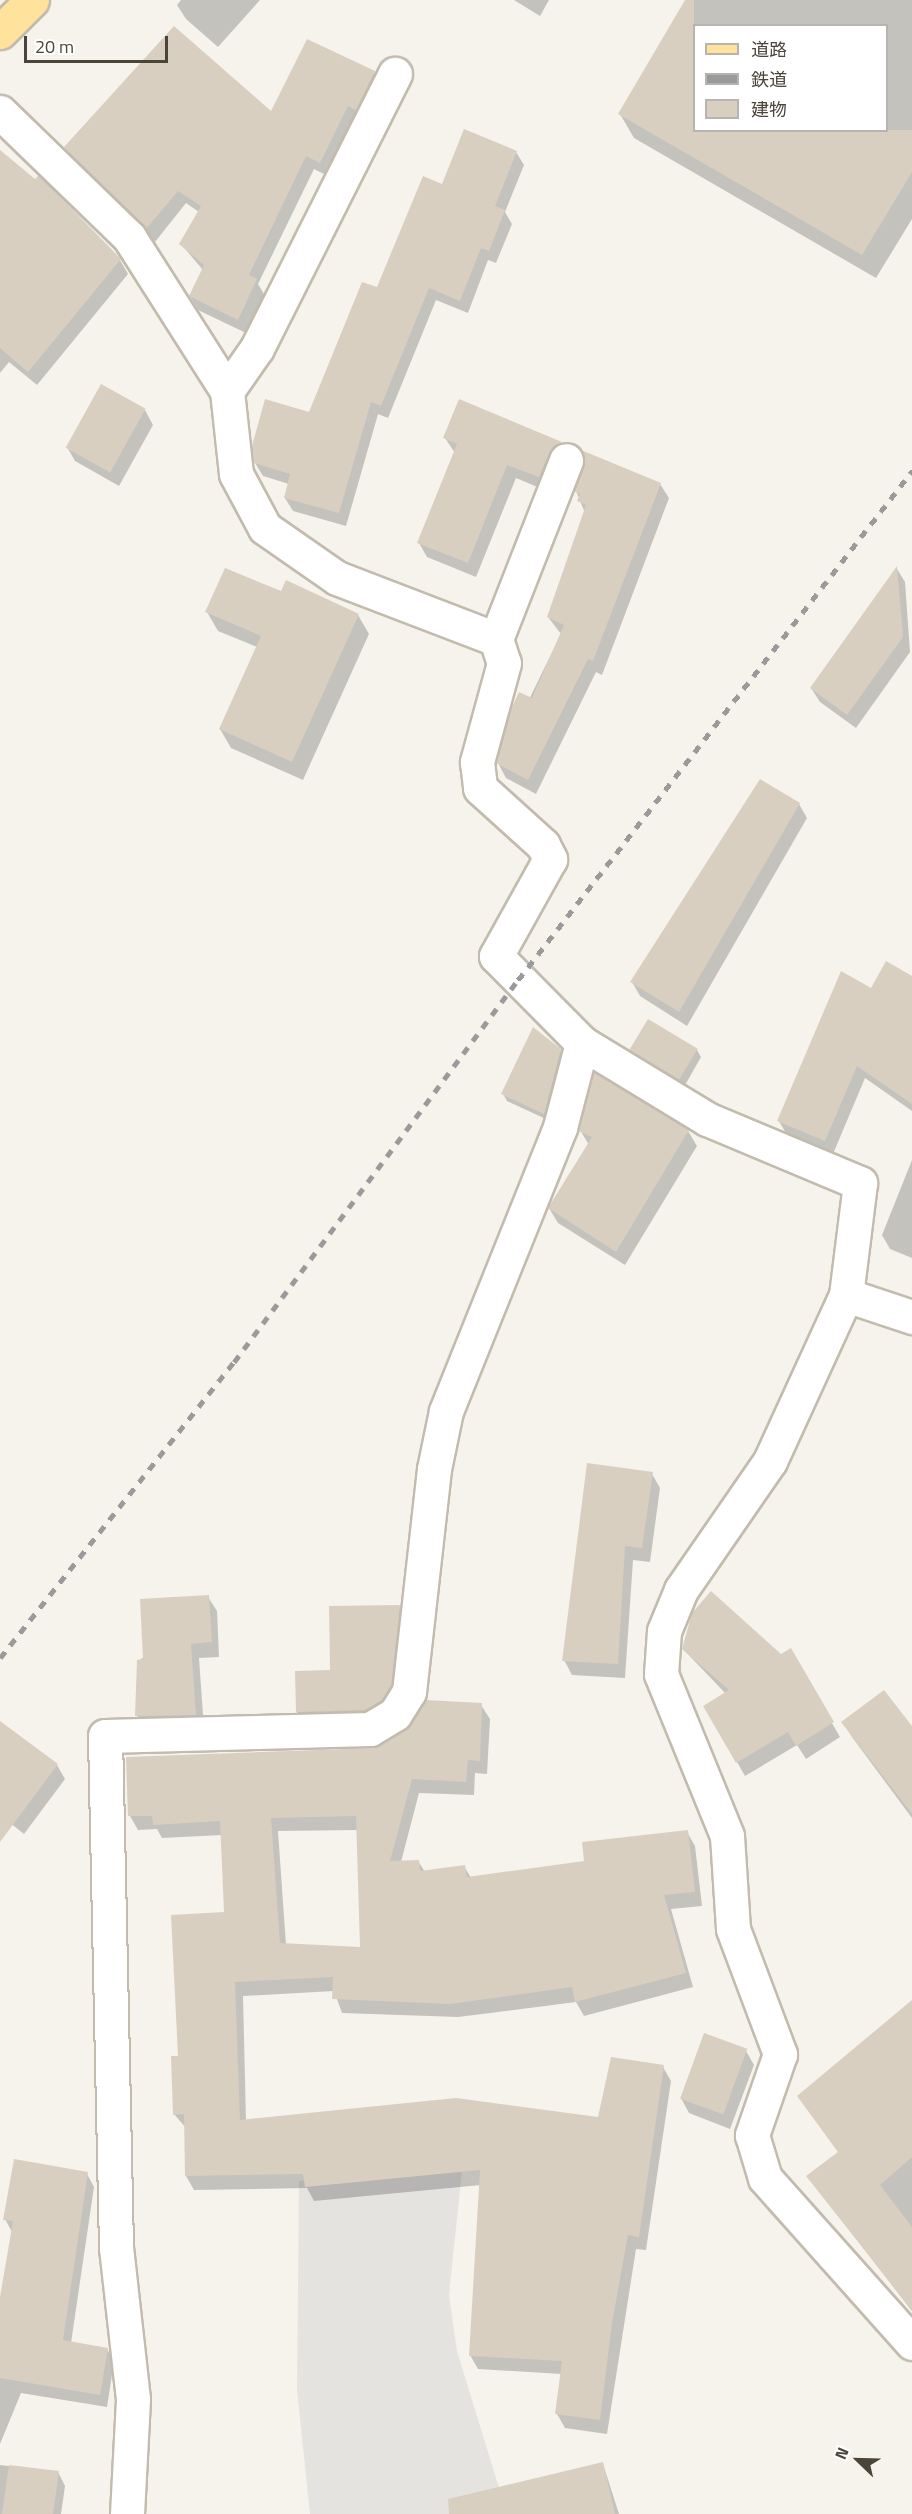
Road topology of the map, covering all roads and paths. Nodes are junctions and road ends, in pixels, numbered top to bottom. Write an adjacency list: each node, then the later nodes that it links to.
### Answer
1 (32, 0): 2 (main road)
2 (0, 32)
3 (395, 74): 5 (street)
4 (0, 112): 5 (street)
5 (227, 392): 7 (street)
6 (566, 459): 7 (street)
7 (496, 639): 8 (street)
8 (582, 1043): 9 (street); 12 (street)
9 (846, 1295): 10 (street); 11 (street)
10 (912, 1317)
11 (912, 2343)
12 (127, 2514)

